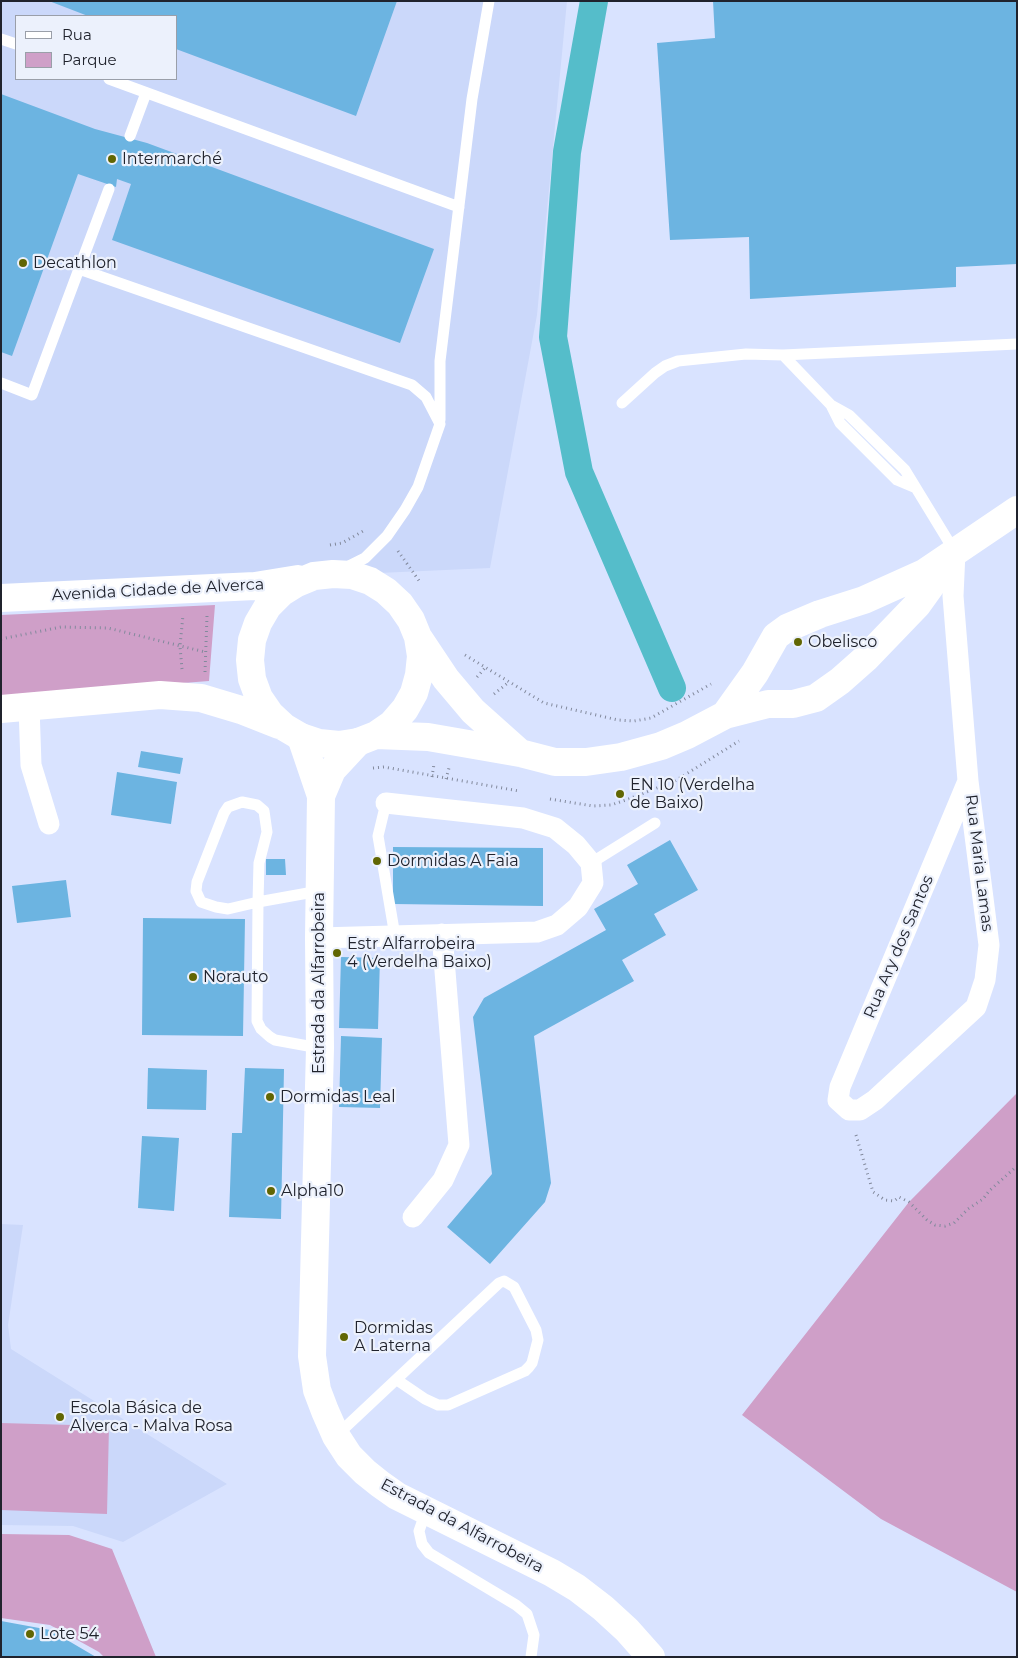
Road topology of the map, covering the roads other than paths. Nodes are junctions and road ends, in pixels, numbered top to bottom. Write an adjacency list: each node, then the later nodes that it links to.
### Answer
1 (489, 1): 8 (lane)
2 (1, 39): 3 (lane)
3 (15, 44)
4 (111, 80): 5 (lane)
5 (146, 93): 6 (lane); 8 (lane)
6 (130, 136)
7 (109, 189): 9 (lane)
8 (459, 207): 14 (lane)
9 (79, 270): 12 (lane); 14 (lane)
10 (1017, 344): 11 (lane)
11 (783, 355): 13 (lane); 16 (lane)
12 (1, 384)
13 (622, 404)
14 (440, 424): 17 (lane)
15 (1017, 510): 16 (main road)
16 (955, 552): 22 (main road); 22 (main road); 26 (street, Rua Maria Lamas)
17 (324, 575): 18 (main road, Avenida Cidade de Alverca); 19 (main road); 23 (main road)
18 (1, 598)
19 (418, 637): 24 (main road); 25 (main road)
20 (29, 706): 21 (main road); 23 (main road); 30 (street)
21 (1, 709)
22 (725, 715): 25 (main road)
23 (292, 732): 24 (main road); 27 (main road, Estrada da Alfarrobeira)
24 (367, 738): 25 (main road); 27 (main road, Estrada da Alfarrobeira)
25 (520, 753)
26 (968, 781): 38 (street, Rua Ary dos Santos); 38 (street, Rua Maria Lamas)
27 (321, 796): 32 (main road, Estrada da Alfarrobeira)
28 (386, 803): 31 (street); 35 (lane)
29 (654, 823): 31 (lane)
30 (49, 824)
31 (590, 863): 34 (street)
32 (320, 891): 33 (lane); 36 (main road, Estrada da Alfarrobeira)
33 (258, 902): 33 (lane); 37 (lane)
34 (442, 934): 35 (street); 39 (street)
35 (395, 936): 36 (street)
36 (319, 938): 37 (main road, Estrada da Alfarrobeira)
37 (320, 1048): 41 (main road, Estrada da Alfarrobeira)
38 (849, 1110)
39 (413, 1218)
40 (397, 1380): 40 (lane); 41 (lane)
41 (336, 1436): 42 (main road, Estrada da Alfarrobeira)
42 (426, 1511): 43 (lane); 44 (main road, Estrada da Alfarrobeira)
43 (532, 1657)
44 (651, 1657)

